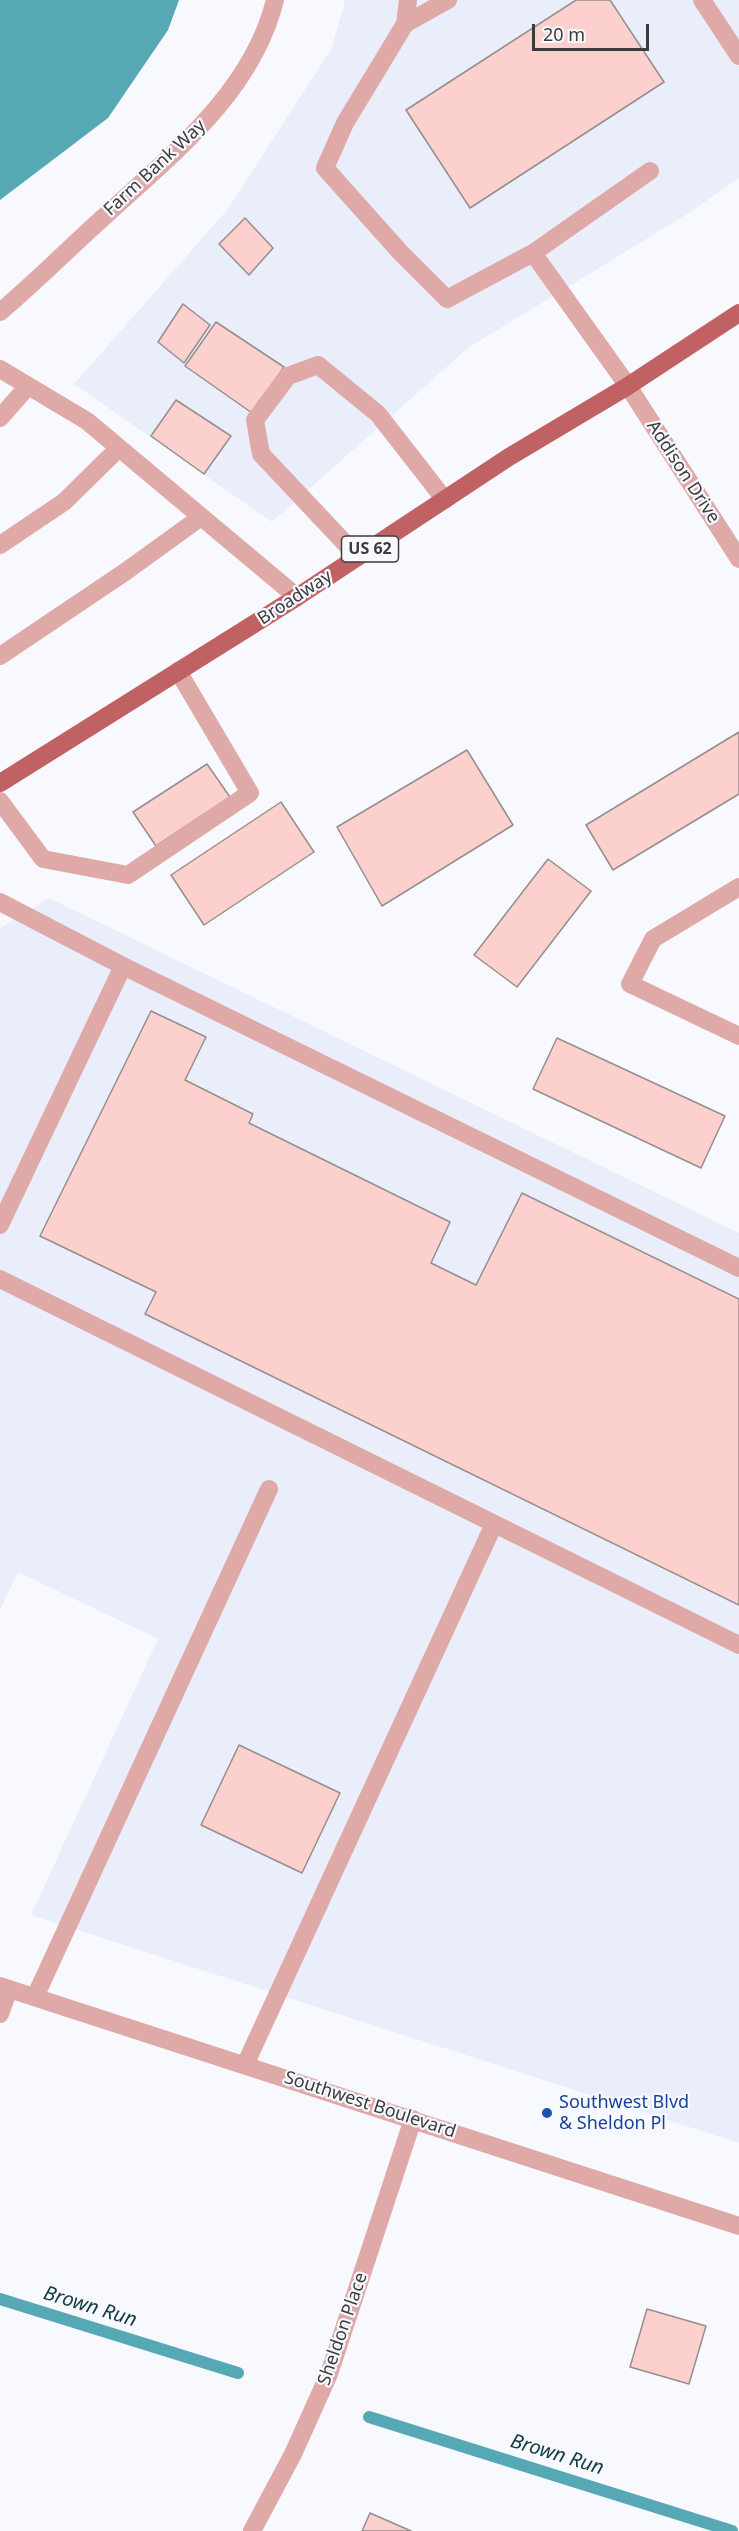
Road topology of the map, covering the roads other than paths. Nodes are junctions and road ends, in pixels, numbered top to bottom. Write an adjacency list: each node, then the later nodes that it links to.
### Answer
1 (274, 0): 9 (street, Farm Bank Way)
2 (408, 0): 5 (street)
3 (448, 0): 5 (street)
4 (702, 0): 6 (street)
5 (405, 24): 8 (street)
6 (739, 56)
7 (650, 171): 8 (street)
8 (533, 253): 13 (street, Addison Drive)
9 (0, 312)
10 (739, 313): 13 (main road, Broadway / US 62)
11 (0, 369): 12 (street)
12 (28, 386): 14 (street); 15 (street)
13 (628, 386): 16 (main road, Broadway / US 62); 20 (street, Addison Drive)
14 (0, 418)
15 (119, 448): 17 (street); 18 (street)
16 (445, 500): 19 (main road, Broadway / US 62); 19 (street)
17 (201, 517): 21 (street); 22 (street)
18 (0, 545)
19 (358, 557): 21 (main road, Broadway / US 62)
20 (739, 559)
21 (297, 597): 23 (main road, Broadway / US 62)
22 (0, 656)
23 (178, 672): 24 (main road, Broadway / US 62); 25 (street)
24 (0, 783)
25 (0, 801)
26 (739, 887): 29 (street)
27 (0, 902): 28 (street)
28 (123, 966): 30 (street); 31 (street)
29 (739, 1036)
30 (0, 1225)
31 (739, 1268)
32 (0, 1279): 34 (street)
33 (269, 1489): 37 (street)
34 (494, 1524): 35 (street); 39 (street)
35 (739, 1645)
36 (5, 1988): 37 (street, Southwest Boulevard); 38 (street)
37 (34, 1997): 39 (street, Southwest Boulevard)
38 (0, 2014)
39 (245, 2065): 40 (street, Southwest Boulevard)
40 (413, 2119): 41 (street, Southwest Boulevard); 42 (street, Sheldon Place)
41 (739, 2226)
42 (252, 2531)

